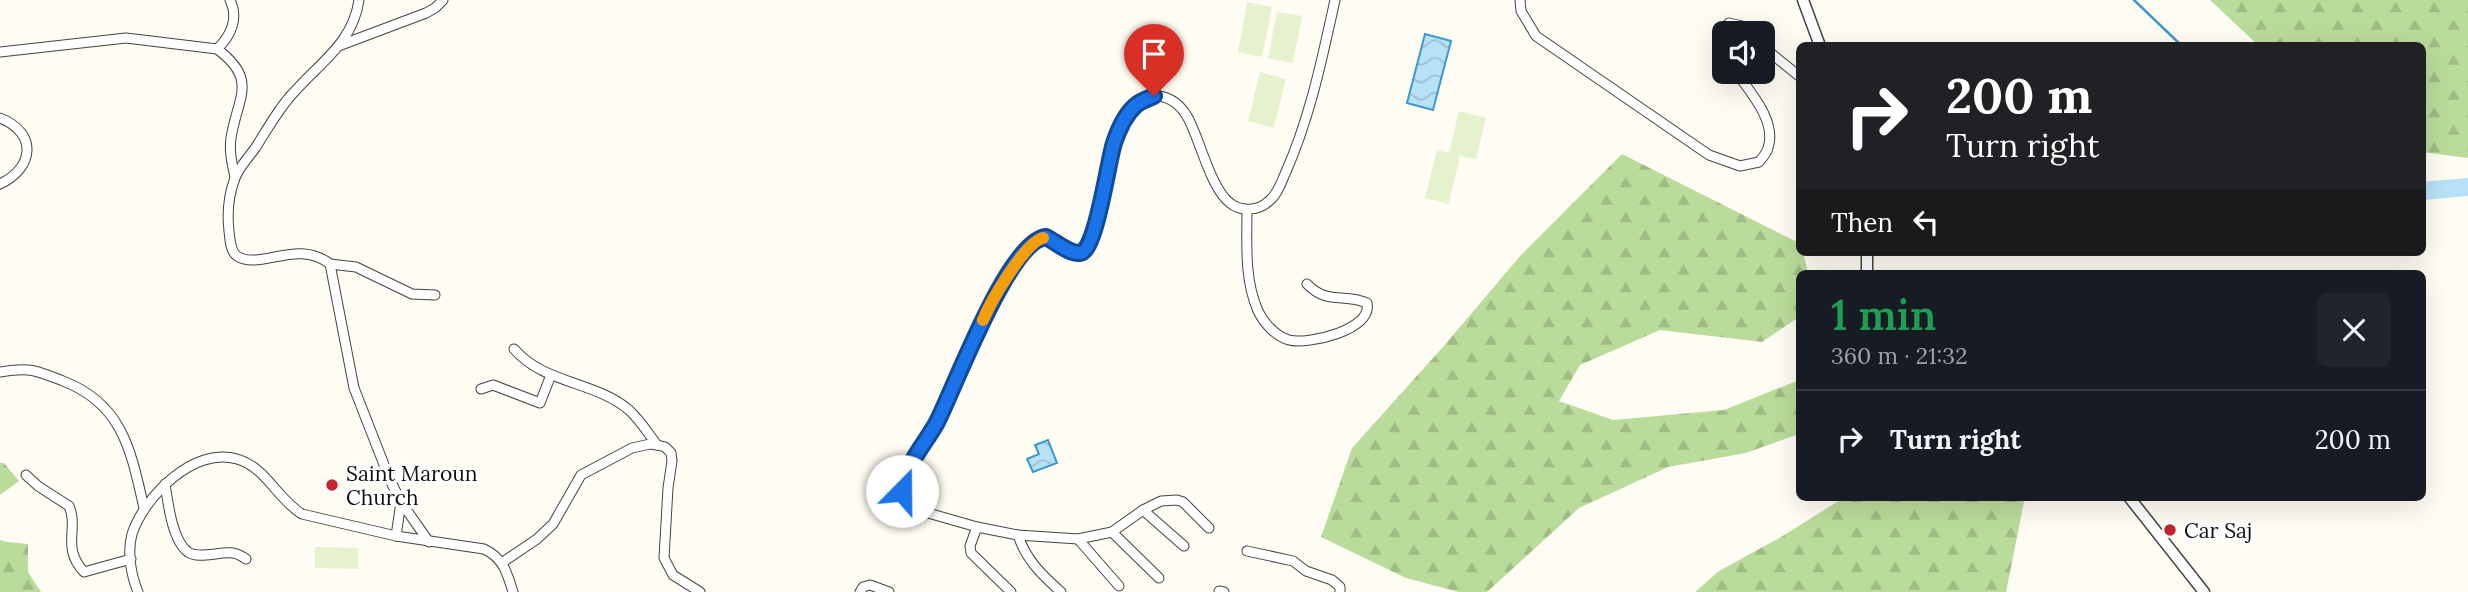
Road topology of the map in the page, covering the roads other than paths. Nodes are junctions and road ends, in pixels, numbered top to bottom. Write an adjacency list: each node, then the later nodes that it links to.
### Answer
1 (230, 0): 9 (street)
2 (359, 0): 8 (street)
3 (443, 0): 8 (street)
4 (1335, 0): 17 (street)
5 (1520, 0): 13 (street)
6 (1803, 0): 7 (street)
7 (1819, 42)
8 (341, 45): 15 (street)
9 (217, 50): 10 (street); 15 (street)
10 (0, 52)
11 (1775, 57): 12 (street)
12 (1796, 74)
13 (1745, 84)
14 (0, 118): 16 (street)
15 (235, 177): 18 (street)
16 (0, 184)
17 (1247, 210): 19 (street); 32 (street)
18 (330, 264): 20 (street); 29 (street)
19 (1307, 284)
20 (435, 295)
21 (514, 349): 23 (street)
22 (0, 372): 30 (street)
23 (551, 375): 24 (street); 25 (street)
24 (481, 388)
25 (657, 444): 43 (street); 48 (street)
26 (26, 475): 41 (street)
27 (165, 485): 30 (street); 36 (street); 42 (street)
28 (2132, 501): 54 (street)
29 (401, 502): 36 (street); 38 (street)
30 (144, 508): 41 (street)
31 (1143, 510): 33 (street); 34 (street); 39 (street)
32 (977, 527): 35 (street); 51 (street)
33 (1209, 528)
34 (1112, 532): 37 (street); 44 (street)
35 (1018, 535): 37 (street); 52 (street)
36 (396, 536): 38 (street)
37 (1078, 538): 45 (street)
38 (429, 541): 43 (street)
39 (1184, 546)
40 (1247, 551): 53 (street)
41 (131, 559): 46 (street)
42 (246, 559)
43 (503, 562): 47 (street)
44 (1158, 578)
45 (1119, 586)
46 (138, 592)
47 (513, 592)
48 (700, 592)
49 (860, 592): 50 (street)
50 (890, 592)
51 (1011, 592)
52 (1061, 592)
53 (1340, 592)
54 (2204, 592)

